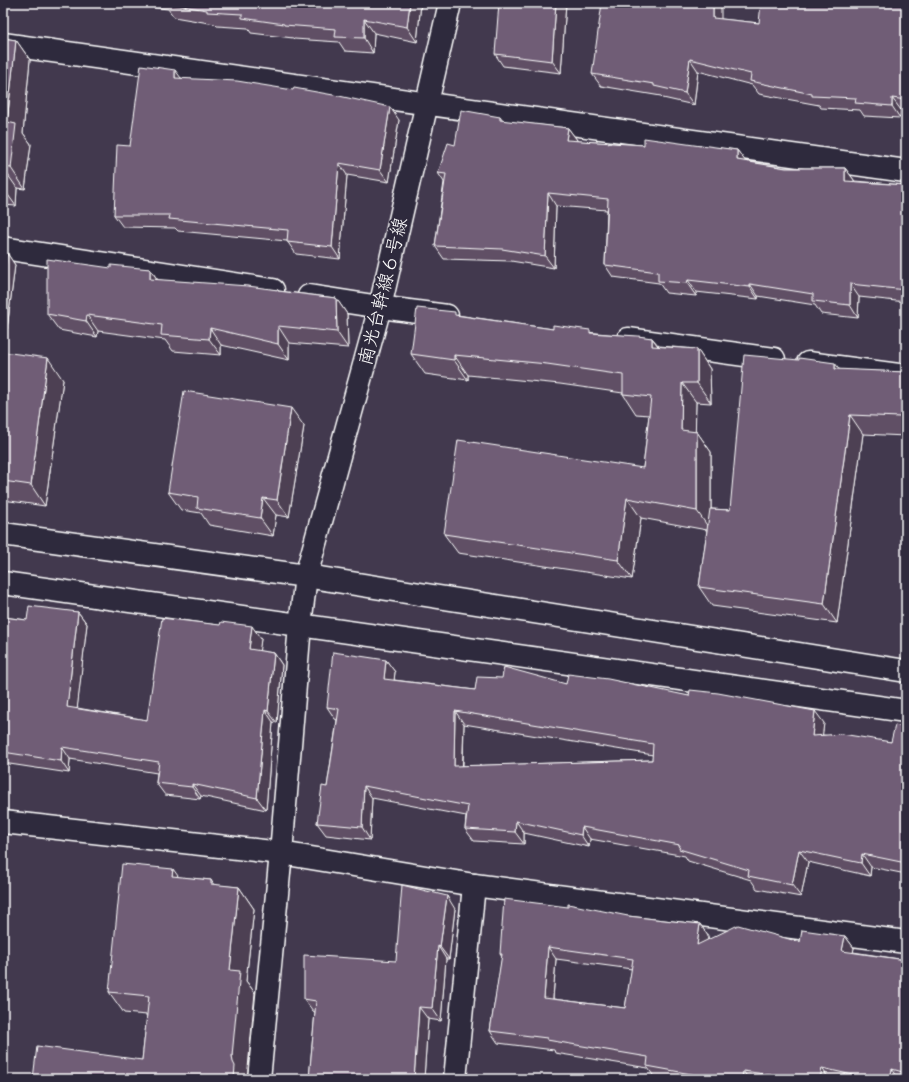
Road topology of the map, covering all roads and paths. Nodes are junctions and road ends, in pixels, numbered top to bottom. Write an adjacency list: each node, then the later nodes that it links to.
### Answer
1 (450, 3): 3 (street, 南光台幹線６号線)
2 (3, 44): 3 (street)
3 (426, 104): 4 (street); 6 (street, 南光台幹線６号線)
4 (906, 171)
5 (3, 248): 6 (street)
6 (380, 307): 7 (street); 11 (street, 南光台幹線６号線)
7 (466, 318)
8 (607, 337): 9 (street)
9 (906, 376)
10 (3, 534): 11 (street)
11 (306, 576): 13 (street, 南光台幹線６号線); 14 (street)
12 (3, 583): 13 (street)
13 (300, 625): 15 (street); 17 (street, 南光台幹線６号線)
14 (906, 671)
15 (906, 711)
16 (3, 822): 17 (street)
17 (281, 854): 18 (street); 20 (street, 南光台幹線６号線)
18 (474, 885): 19 (street); 21 (street)
19 (906, 942)
20 (259, 1079)
21 (455, 1079)

